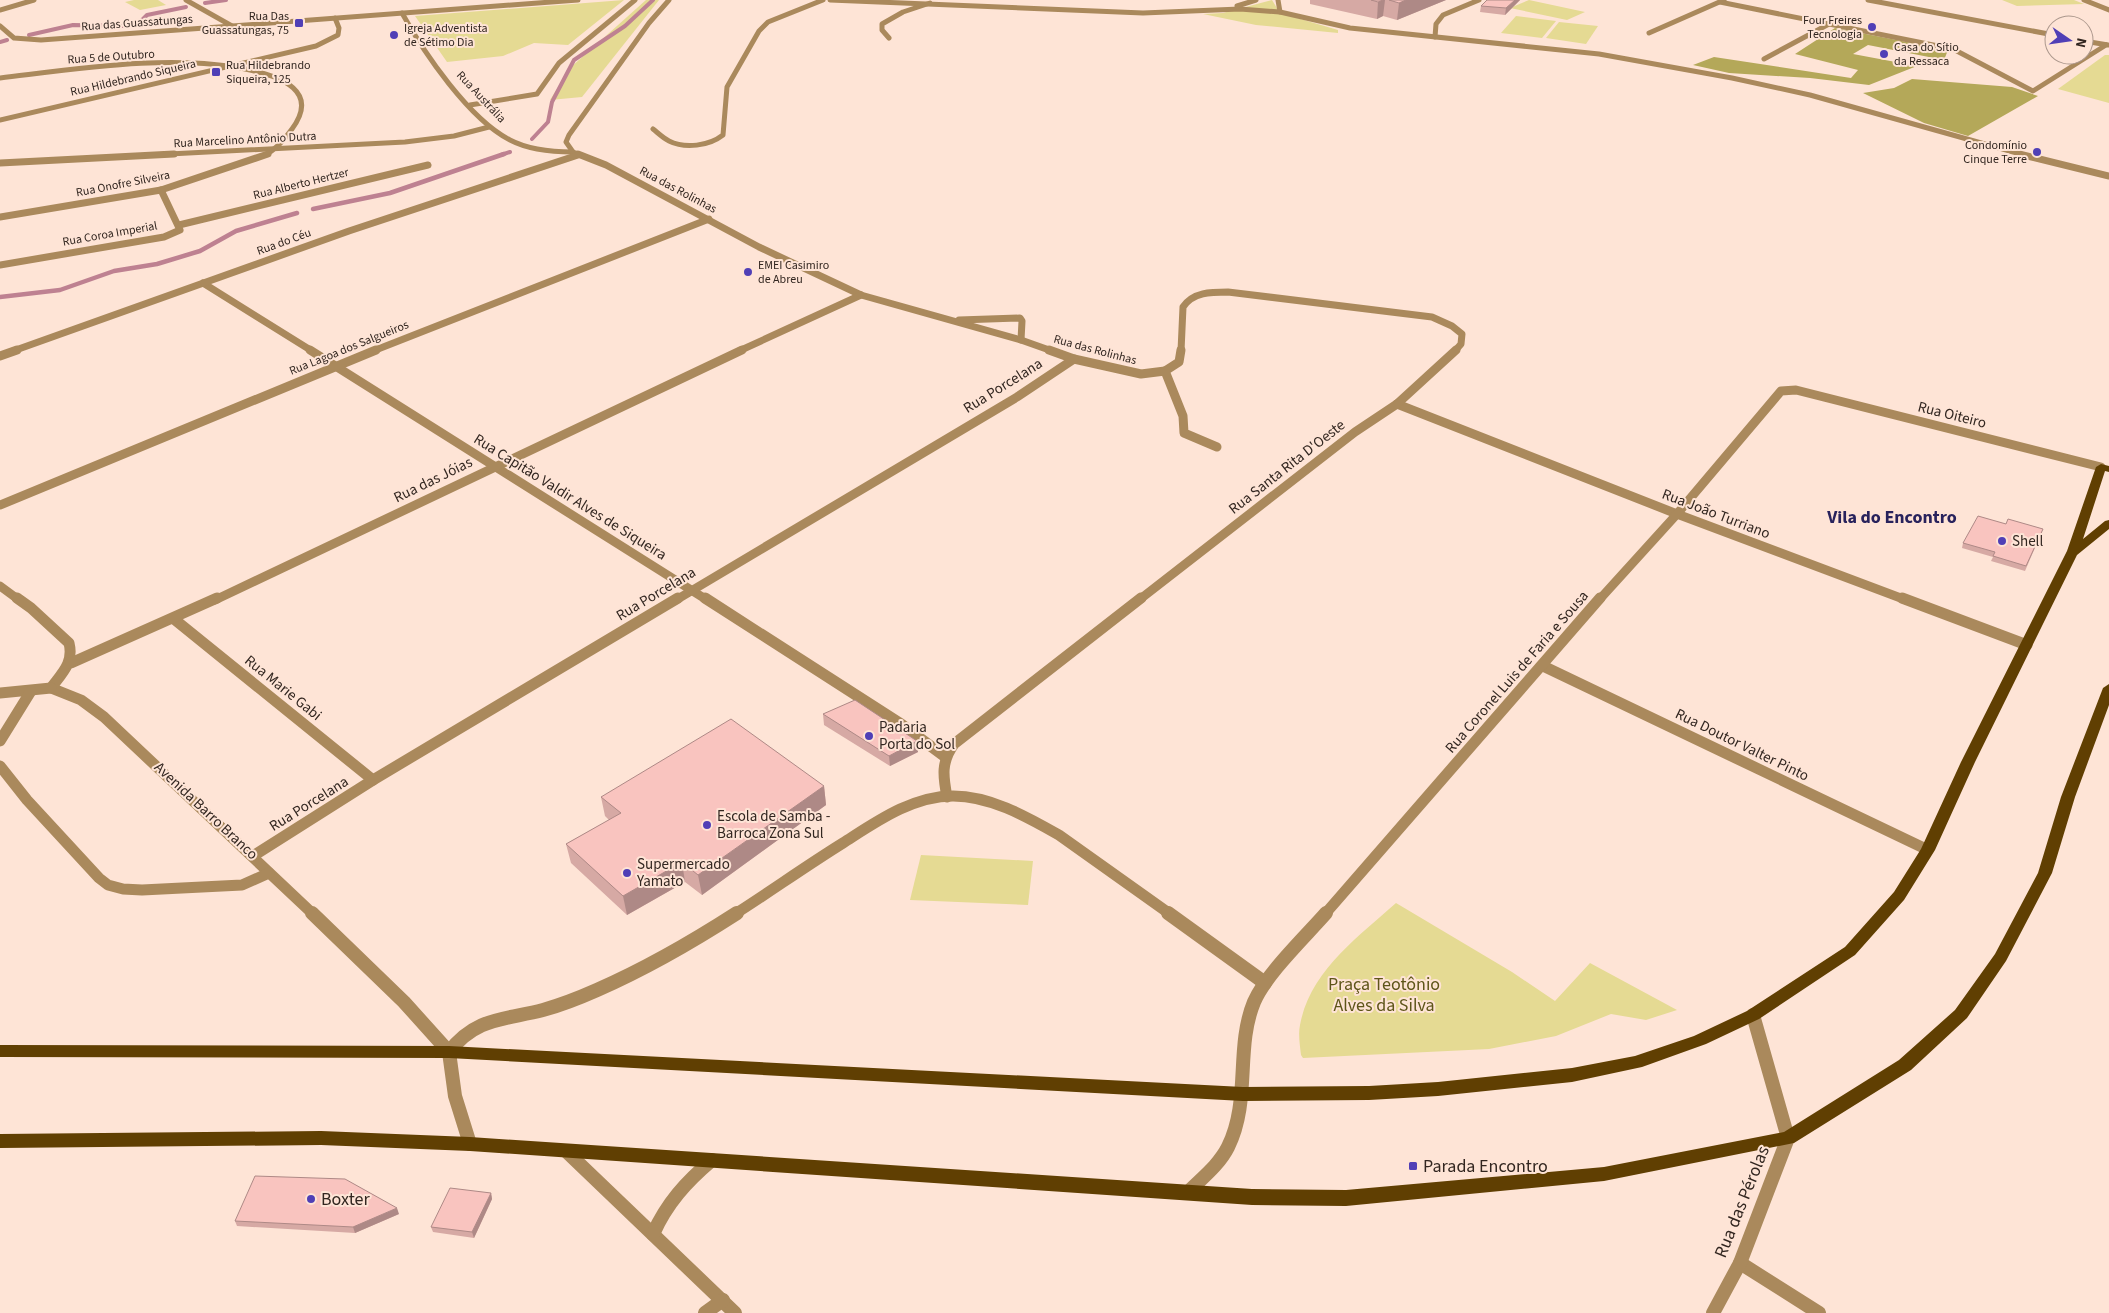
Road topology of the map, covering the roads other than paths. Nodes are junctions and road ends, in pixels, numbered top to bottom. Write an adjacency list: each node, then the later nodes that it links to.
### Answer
1 (34, 0): 19 (street)
2 (186, 0): 27 (street)
3 (578, 0): 23 (street, Rua das Guassatungas)
4 (635, 0): 37 (street)
5 (669, 0): 42 (street)
6 (822, 0): 40 (street)
7 (830, 0): 8 (street)
8 (838, 0): 14 (street)
9 (1256, 0): 21 (street)
10 (1278, 0): 22 (street)
11 (1479, 0): 30 (street)
12 (1868, 0): 29 (street)
13 (2084, 0): 17 (street)
14 (873, 1): 15 (street)
15 (906, 1): 18 (street)
16 (1722, 1): 25 (street); 28 (street)
17 (2093, 2): 20 (street)
18 (930, 4): 21 (street); 31 (street)
19 (0, 10)
20 (2109, 10)
21 (1211, 11): 22 (street)
22 (1280, 12): 30 (street)
23 (402, 14): 24 (street, Rua das Guassatungas); 37 (street, Rua Austrália)
24 (334, 18): 27 (street, Rua das Guassatungas); 35 (street, Rua Hildebrando Siqueira)
25 (1829, 24): 33 (street); 34 (street)
26 (0, 26): 27 (street, Rua das Guassatungas)
27 (232, 26)
28 (1649, 33)
29 (2044, 33)
30 (1435, 37): 45 (street)
31 (890, 38)
32 (2094, 43): 33 (street)
33 (2107, 45)
34 (1764, 59)
35 (229, 66): 36 (street, Rua 5 de Outubro); 38 (street, Rua Hildebrando Siqueira); 41 (street, Rua 5 de Outubro)
36 (0, 78)
37 (470, 105): 39 (street, Rua Austrália)
38 (0, 120)
39 (490, 126): 41 (street, Rua Marcelino Antônio Dutra); 42 (street, Rua Austrália)
40 (653, 129)
41 (275, 150): 43 (street, Rua Marcelino Antônio Dutra); 46 (street, Rua Onofre Silveira)
42 (576, 153): 48 (street, Rua das Rolinhas); 51 (street, Rua do Céu)
43 (0, 163)
44 (428, 165): 49 (street, Rua Alberto Hertzer)
45 (2109, 176)
46 (161, 190): 47 (street, Rua Onofre Silveira); 49 (street, Rua Coroa Imperial)
47 (0, 217)
48 (710, 219): 52 (street, Rua das Rolinhas); 57 (street, Rua Lagoa dos Salgueiros)
49 (179, 225): 50 (street, Rua Coroa Imperial)
50 (0, 265)
51 (203, 283): 55 (street, Rua do Céu); 57 (street, Rua Capitão Valdir Alves de Siqueira)
52 (861, 295): 53 (street, Rua das Rolinhas); 62 (street, Rua das Jóias)
53 (946, 320): 54 (street, Rua das Rolinhas); 54 (street, Rua das Rolinhas)
54 (1021, 340): 56 (street, Rua das Rolinhas)
55 (0, 356)
56 (1074, 359): 58 (street, Rua das Rolinhas); 69 (street, Rua Porcelana)
57 (336, 366): 62 (street, Rua Capitão Valdir Alves de Siqueira); 64 (street, Rua Lagoa dos Salgueiros)
58 (1165, 370): 60 (street, Rua Santa Rita D'Oeste); 61 (street)
59 (1796, 390): 63 (street, Rua Oiteiro); 65 (street, Rua Coronel Luis de Faria e Sousa)
60 (1397, 404): 65 (street, Rua João Turriano); 79 (street, Rua Santa Rita D'Oeste)
61 (1217, 447)
62 (495, 465): 69 (street, Rua Capitão Valdir Alves de Siqueira); 70 (street, Rua das Jóias)
63 (2105, 468): 67 (main road)
64 (0, 504)
65 (1676, 514): 71 (street, Rua João Turriano); 73 (street, Rua Coronel Luis de Faria e Sousa)
66 (2109, 522): 67 (main road)
67 (2072, 553): 71 (main road)
68 (0, 586): 72 (street)
69 (692, 590): 79 (street, Rua Capitão Valdir Alves de Siqueira); 81 (street, Rua Porcelana)
70 (174, 619): 72 (street, Rua das Jóias); 81 (street, Rua Marie Gabi)
71 (2027, 645): 83 (main road)
72 (71, 663): 74 (street)
73 (1543, 666): 83 (street, Rua Doutor Valter Pinto); 86 (street, Rua Coronel Luis de Faria e Sousa)
74 (51, 688): 76 (street); 84 (street, Avenida Barro Branco)
75 (2109, 688): 91 (main road)
76 (31, 691): 77 (street); 78 (street)
77 (0, 693)
78 (0, 741)
79 (944, 756): 82 (street)
80 (0, 766): 85 (street)
81 (373, 780): 84 (street, Rua Porcelana)
82 (947, 797): 86 (street); 89 (street)
83 (1928, 850): 87 (main road)
84 (253, 856): 85 (street, Avenida Barro Branco)
85 (269, 873): 89 (street, Avenida Barro Branco)
86 (1265, 983): 90 (street, Rua Coronel Luis de Faria e Sousa)
87 (1753, 1016): 90 (main road); 91 (street, Rua das Pérolas)
88 (0, 1051): 89 (main road)
89 (449, 1052): 90 (main road); 93 (street)
90 (1243, 1094): 96 (street, Rua Coronel Luis de Faria e Sousa)
91 (1788, 1138): 96 (main road); 98 (street, Rua das Pérolas)
92 (0, 1141): 93 (main road)
93 (470, 1144): 94 (main road)
94 (567, 1152): 95 (main road); 97 (street)
95 (712, 1160): 96 (main road); 97 (street)
96 (1188, 1192)
97 (653, 1234): 99 (street)
98 (1740, 1263): 102 (street, Rua das Pérolas); 103 (street)
99 (722, 1300): 100 (street); 101 (street)
100 (705, 1313)
101 (735, 1313)
102 (1713, 1313)
103 (1819, 1313)

